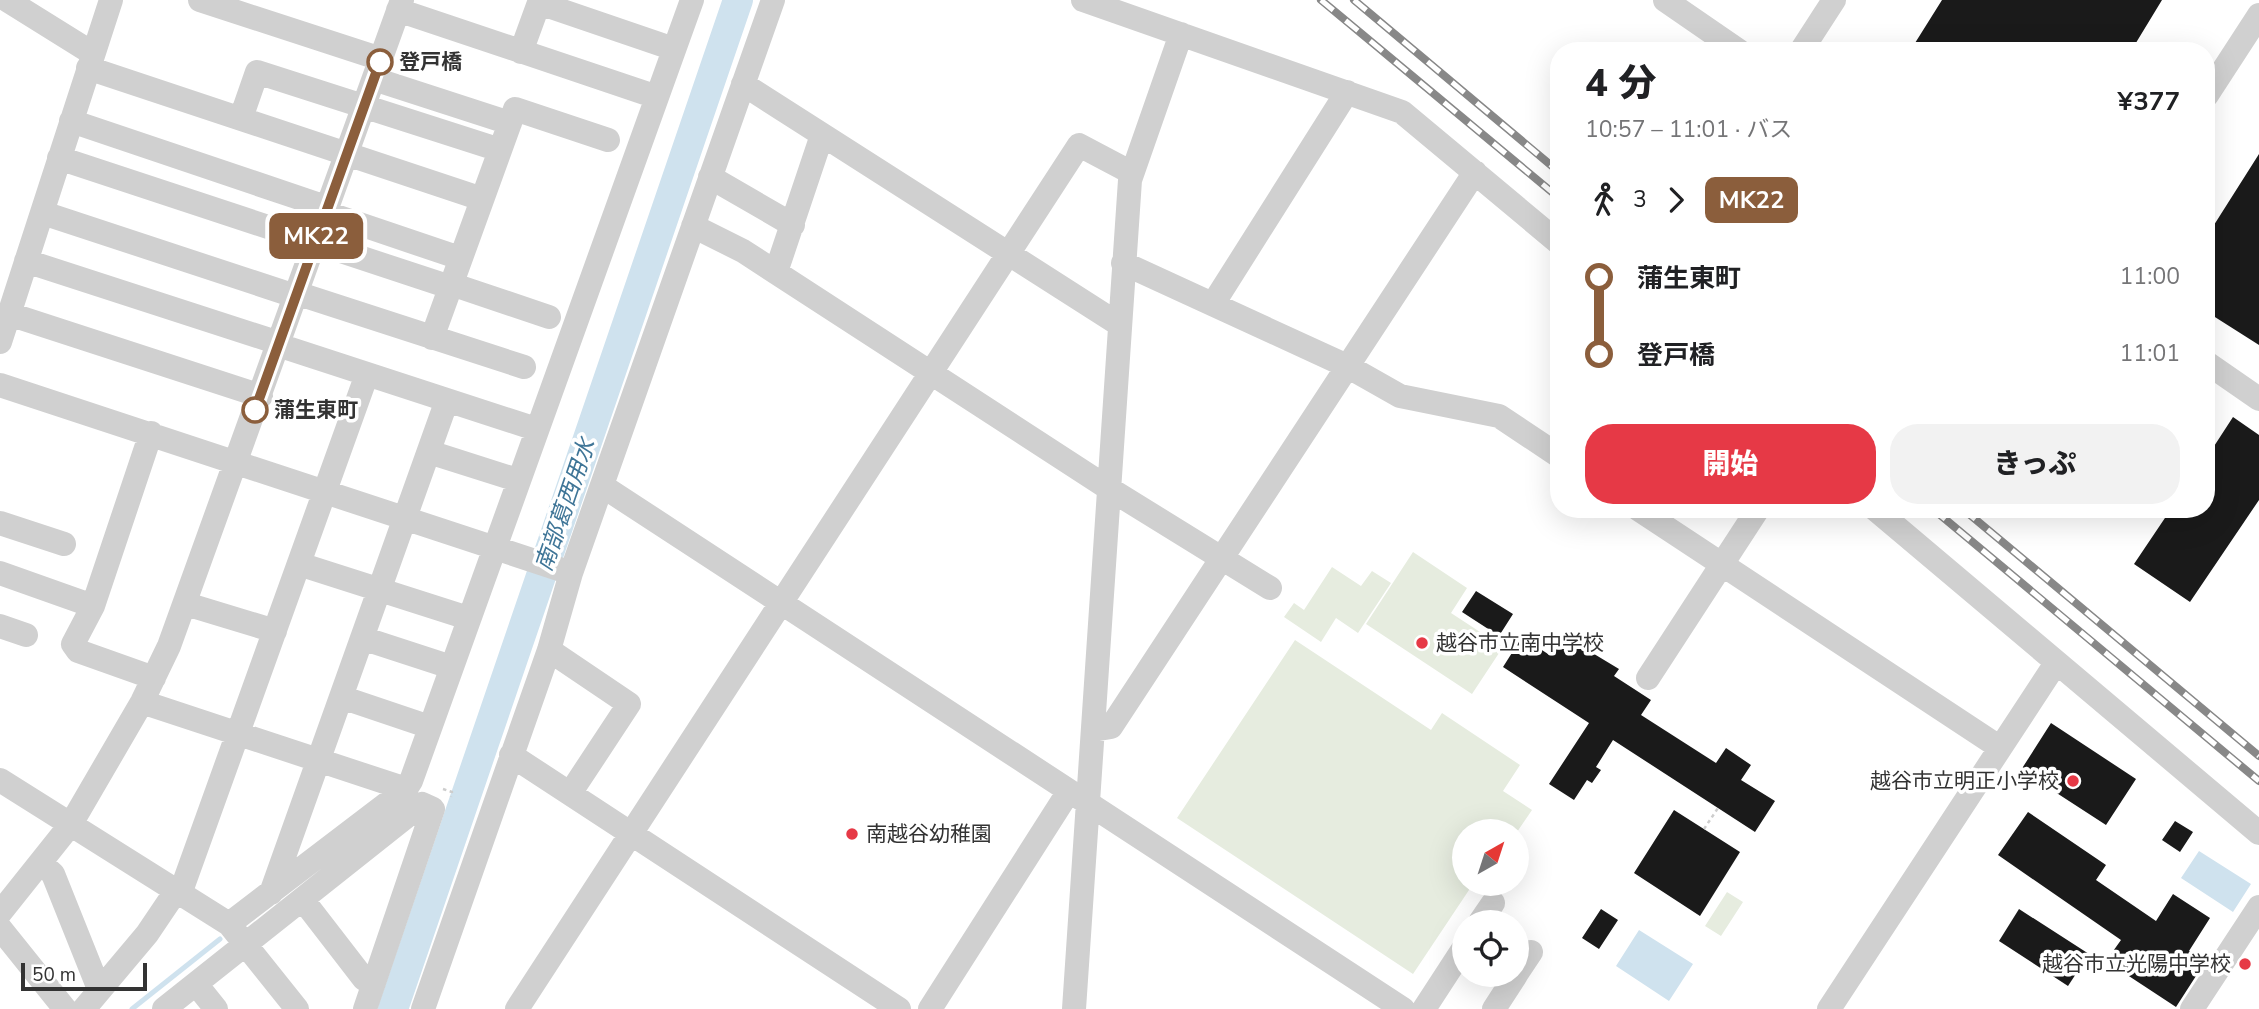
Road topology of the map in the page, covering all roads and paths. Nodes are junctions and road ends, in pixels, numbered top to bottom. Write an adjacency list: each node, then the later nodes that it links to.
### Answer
1 (7, 0): 17 (street)
2 (111, 0): 17 (street)
3 (200, 0): 18 (street)
4 (692, 0): 15 (street)
5 (773, 0): 20 (street)
6 (1083, 0): 12 (street)
7 (1665, 0): 13 (street)
8 (1834, 0): 14 (street)
9 (539, 2): 15 (street); 16 (street)
10 (395, 4): 16 (street); 18 (street)
11 (2259, 15): 19 (street)
12 (1181, 34): 21 (street); 33 (street)
13 (1726, 42)
14 (1807, 42)
15 (674, 49): 65 (street)
16 (521, 52): 22 (street)
17 (90, 61): 24 (street); 25 (street)
18 (377, 69): 23 (street); 26 (street)
19 (2215, 83)
20 (743, 84): 27 (street); 34 (street)
21 (1347, 92): 32 (street); 49 (street)
22 (650, 95)
23 (364, 105): 24 (street); 29 (street); 30 (street)
24 (241, 118): 30 (street)
25 (71, 121): 31 (street); 36 (street)
26 (510, 123): 28 (street); 29 (street)
27 (822, 135): 38 (street); 42 (street)
28 (608, 141)
29 (500, 150): 35 (street)
30 (346, 153): 35 (street); 36 (street)
31 (59, 158): 37 (street); 41 (street)
32 (1475, 172): 40 (street); 56 (street)
33 (1132, 173): 42 (street); 45 (street)
34 (710, 177): 38 (street); 39 (street)
35 (482, 199): 43 (street)
36 (325, 210): 41 (street); 43 (street)
37 (43, 213): 44 (street); 48 (street)
38 (793, 225): 46 (street)
39 (693, 226): 46 (street); 71 (street)
40 (1550, 235)
41 (314, 242): 47 (street); 48 (street)
42 (1008, 254): 52 (street); 59 (street)
43 (460, 258): 47 (street)
44 (26, 261): 50 (street); 55 (street)
45 (1123, 263): 49 (street); 52 (street)
46 (776, 272): 59 (street)
47 (451, 285): 51 (street); 53 (street)
48 (296, 294): 53 (street); 55 (street)
49 (1213, 304): 56 (street)
50 (9, 314): 54 (street); 62 (street)
51 (549, 317)
52 (1120, 326): 72 (street)
53 (432, 338): 57 (street)
54 (0, 342)
55 (279, 344): 60 (street); 62 (street)
56 (1347, 366): 67 (street); 81 (street)
57 (524, 367)
58 (2215, 368): 63 (street)
59 (931, 372): 72 (street); 88 (street)
60 (367, 374): 64 (street); 73 (street)
61 (0, 385): 66 (street)
62 (261, 396): 69 (street)
63 (2259, 398)
64 (447, 400): 65 (street); 68 (street)
65 (536, 429): 70 (street)
66 (151, 433): 69 (street); 90 (street)
67 (1550, 450)
68 (429, 452): 70 (street); 74 (street)
69 (235, 462): 73 (street); 89 (street)
70 (517, 480): 80 (street)
71 (604, 486): 84 (street); 88 (street)
72 (1108, 488): 81 (street); 104 (street)
73 (325, 491): 74 (street); 82 (street)
74 (405, 518): 80 (street); 87 (street)
75 (1651, 518): 83 (street)
76 (1752, 518): 83 (street)
77 (1886, 518): 97 (street)
78 (0, 523): 79 (street)
79 (64, 544)
80 (494, 547): 84 (street); 91 (street)
81 (1220, 559): 86 (street); 104 (street)
82 (299, 564): 87 (street); 93 (street)
83 (1720, 564): 100 (street); 106 (street)
84 (567, 572): 96 (street)
85 (0, 573): 90 (street)
86 (1270, 588)
87 (379, 590): 91 (street); 95 (street)
88 (781, 603): 112 (street); 116 (street)
89 (186, 604): 93 (street); 99 (street)
90 (93, 606): 99 (street)
91 (468, 618): 98 (street)
92 (0, 626): 94 (street)
93 (275, 631): 105 (street)
94 (26, 635)
95 (362, 638): 98 (street); 101 (street)
96 (549, 650): 107 (street); 111 (street)
97 (2056, 663): 106 (street); 117 (street)
98 (451, 667): 103 (street)
99 (154, 678): 102 (street)
100 (1648, 678)
101 (341, 697): 103 (street); 108 (street)
102 (142, 702): 105 (street); 114 (street)
103 (430, 727): 110 (street)
104 (1093, 730): 112 (street)
105 (238, 733): 108 (street); 119 (street)
106 (1999, 747): 148 (street)
107 (510, 755): 111 (street); 140 (street)
108 (318, 760): 110 (street); 120 (street)
109 (0, 780): 114 (street)
110 (406, 789): 120 (street)
111 (571, 792): 116 (street)
112 (1078, 797): 143 (street); 144 (street); 145 (street)
113 (1718, 808): 115 (path)
114 (71, 824): 118 (street); 119 (street)
115 (1704, 829)
116 (631, 832): 141 (street); 142 (street)
117 (2259, 833)
118 (41, 863): 123 (street); 133 (street)
119 (178, 892): 124 (street); 133 (street)
120 (271, 893): 124 (street)
121 (303, 900): 126 (street); 130 (street); 130 (street)
122 (2259, 907): 149 (street)
123 (0, 913)
124 (229, 925): 126 (street)
125 (0, 928): 134 (street)
126 (246, 944): 131 (street); 138 (street)
127 (1531, 952): 128 (street)
128 (1529, 955)
129 (1452, 966): 146 (street)
130 (374, 983): 139 (street)
131 (196, 984): 136 (street); 137 (street)
132 (1508, 987): 147 (street)
133 (99, 989): 135 (street)
134 (65, 1009)
135 (84, 1009)
136 (164, 1009)
137 (216, 1009)
138 (298, 1009)
139 (365, 1009)
140 (423, 1009)
141 (517, 1009)
142 (899, 1009)
143 (930, 1009)
144 (1074, 1009)
145 (1403, 1009)
146 (1424, 1009)
147 (1494, 1009)
148 (1829, 1009)
149 (2192, 1009)

